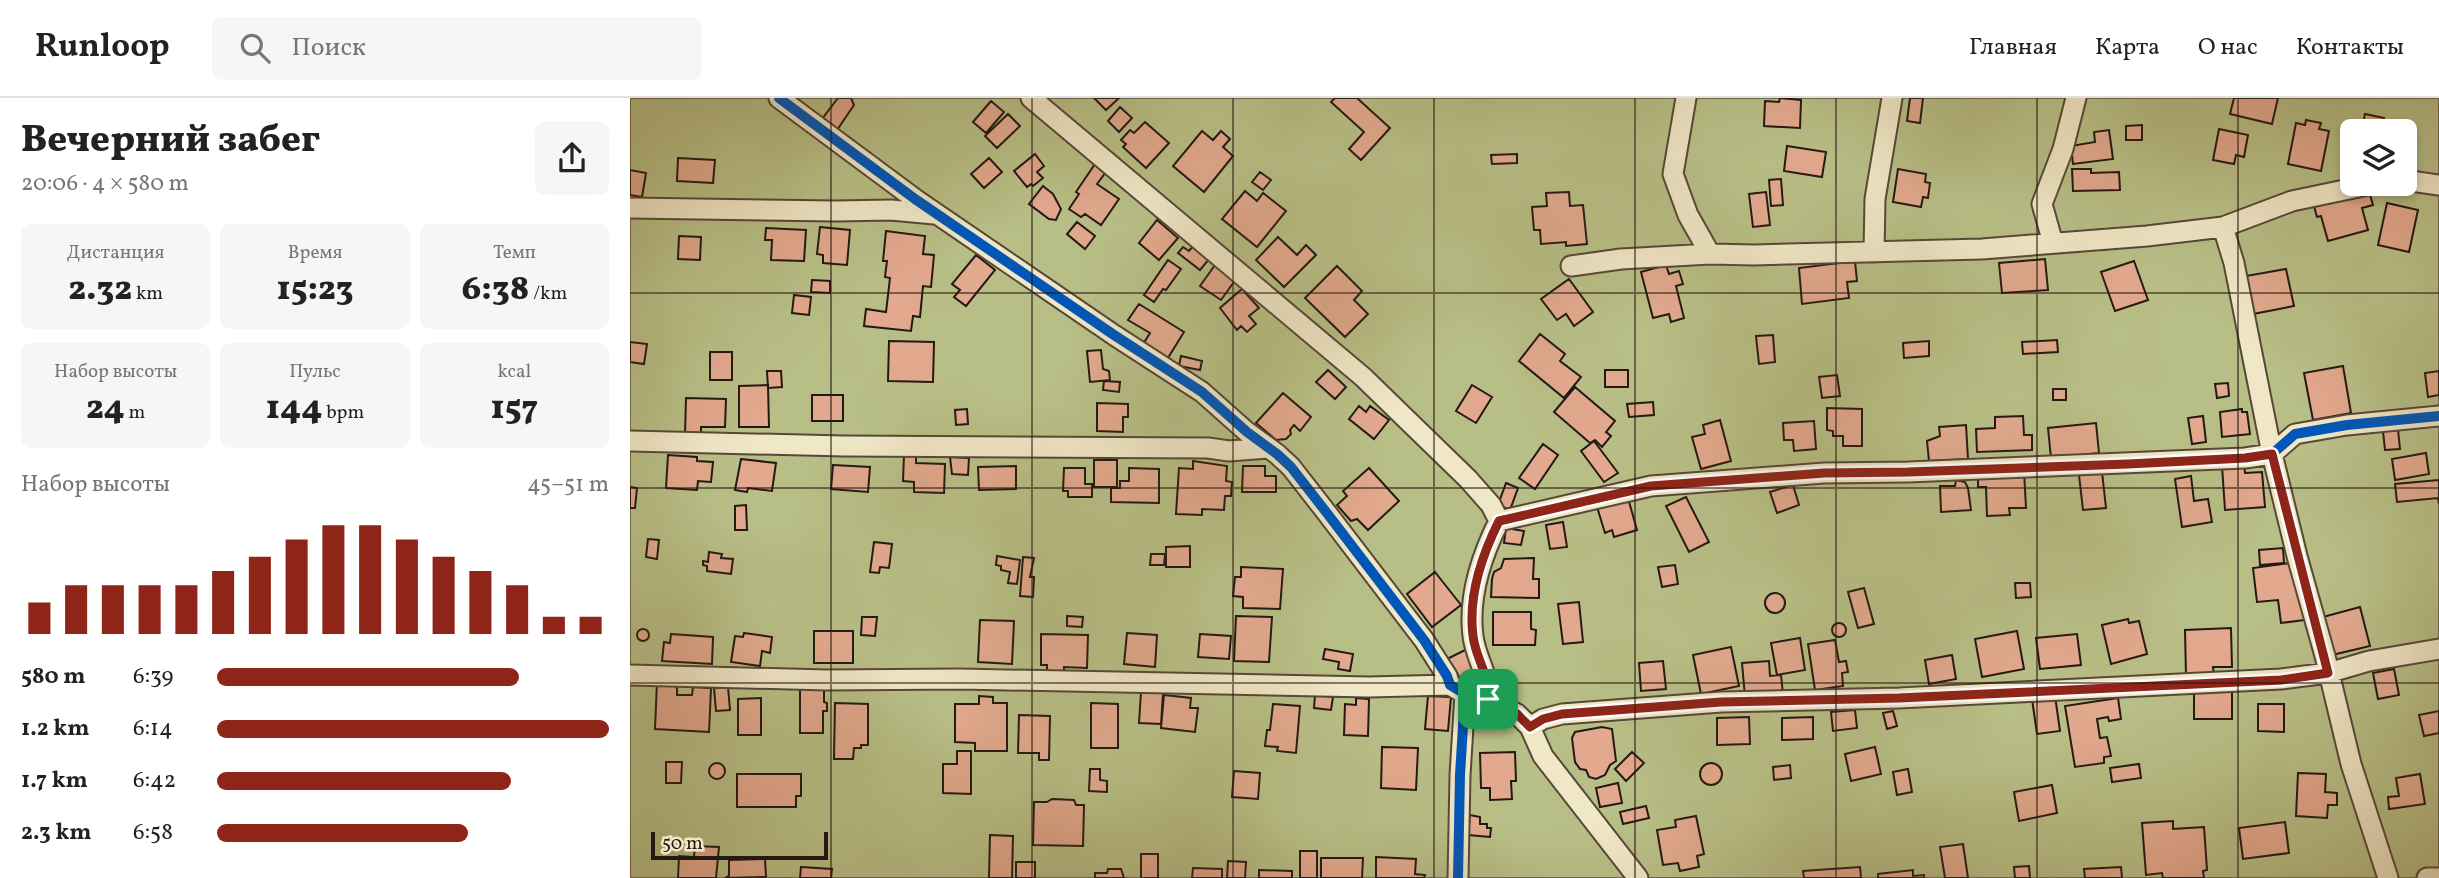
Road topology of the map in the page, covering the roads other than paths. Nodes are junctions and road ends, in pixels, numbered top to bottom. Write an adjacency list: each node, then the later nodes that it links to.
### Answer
1 (779, 98): 10 (street)
2 (1031, 98): 20 (street)
3 (1686, 98): 14 (street)
4 (1892, 98): 13 (street)
5 (2076, 98): 12 (street)
6 (2417, 182): 7 (street)
7 (2439, 185)
8 (2340, 191): 11 (street)
9 (630, 208): 10 (street)
10 (939, 215): 18 (street)
11 (2223, 227): 12 (street); 19 (street)
12 (2053, 243): 13 (street)
13 (1874, 252): 14 (street)
14 (1710, 254): 15 (street)
15 (1571, 266)
16 (2439, 416): 19 (street)
17 (630, 441): 18 (street)
18 (1268, 448): 24 (street)
19 (2272, 454): 20 (street); 22 (street)
20 (1499, 521): 25 (street)
21 (2439, 649): 22 (street)
22 (2328, 673): 26 (street); 29 (street)
23 (630, 675): 24 (street)
24 (1458, 690): 25 (street); 27 (street)
25 (1488, 699): 26 (street)
26 (1530, 727): 28 (street)
27 (1458, 878)
28 (1638, 878)
29 (2388, 878)
30 (2427, 878): 31 (street)
31 (2439, 878)

